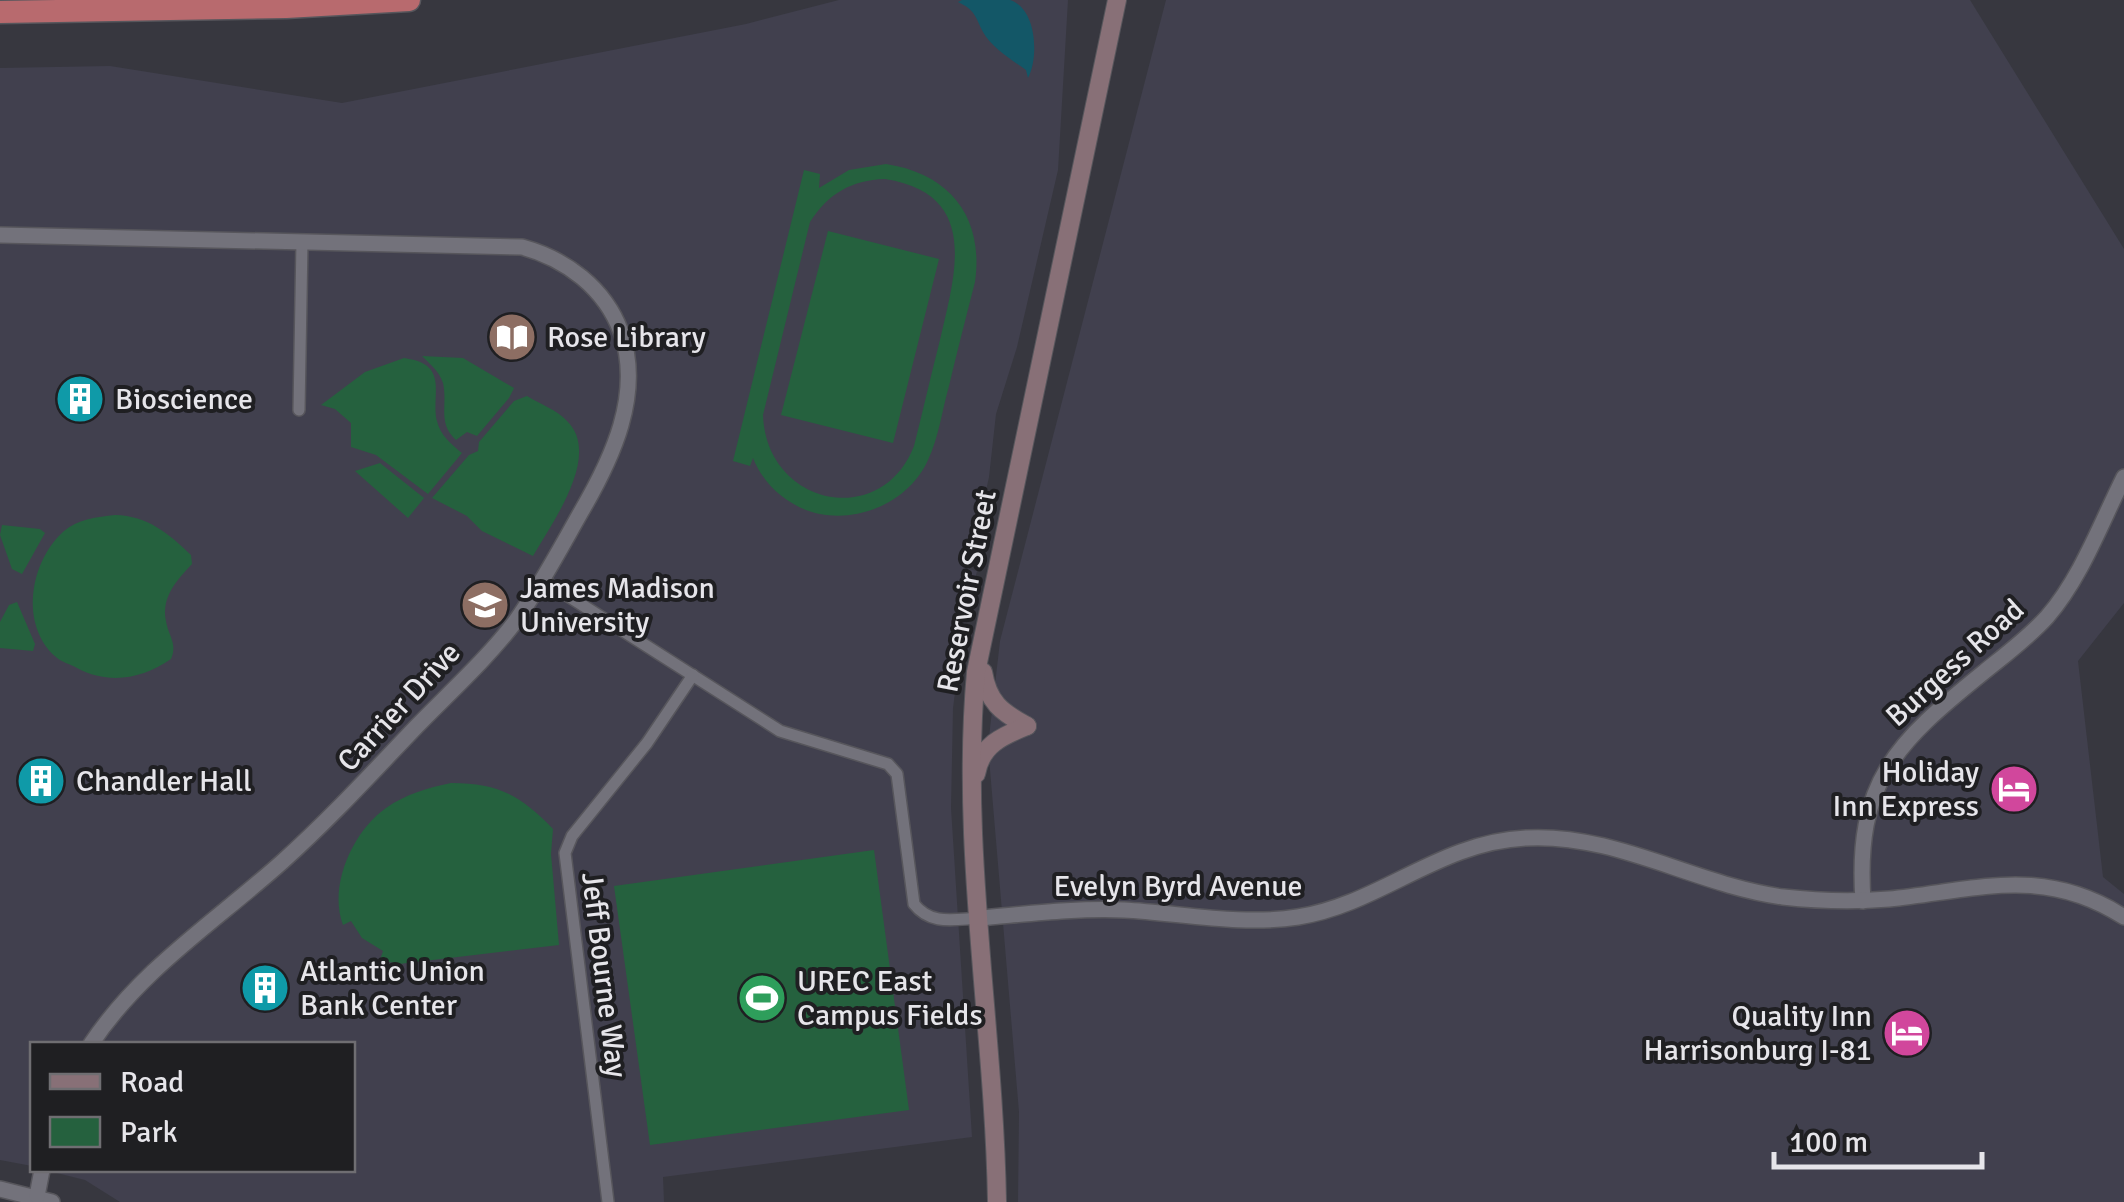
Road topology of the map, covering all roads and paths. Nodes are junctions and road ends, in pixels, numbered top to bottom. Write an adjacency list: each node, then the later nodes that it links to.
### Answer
1 (409, 0): 3 (highway)
2 (1118, 0): 9 (main road, Reservoir Street)
3 (0, 12)
4 (0, 235): 5 (street, Carrier Drive)
5 (302, 242): 6 (street); 8 (street, Carrier Drive)
6 (299, 410)
7 (2124, 477): 12 (street, Burgess Road)
8 (543, 580): 10 (street); 15 (street, Carrier Drive)
9 (980, 650): 11 (main road, Reservoir Street); 11 (main road)
10 (693, 675): 14 (street); 19 (street, Jeff Bourne Way)
11 (972, 800): 14 (main road, Reservoir Street)
12 (1862, 901): 13 (street, Evelyn Byrd Avenue); 14 (street, Evelyn Byrd Avenue)
13 (2124, 917)
14 (980, 918): 20 (main road, Reservoir Street)
15 (93, 1042)
16 (42, 1172): 18 (street)
17 (0, 1189): 18 (street)
18 (45, 1199)
19 (608, 1202)
20 (997, 1202)

